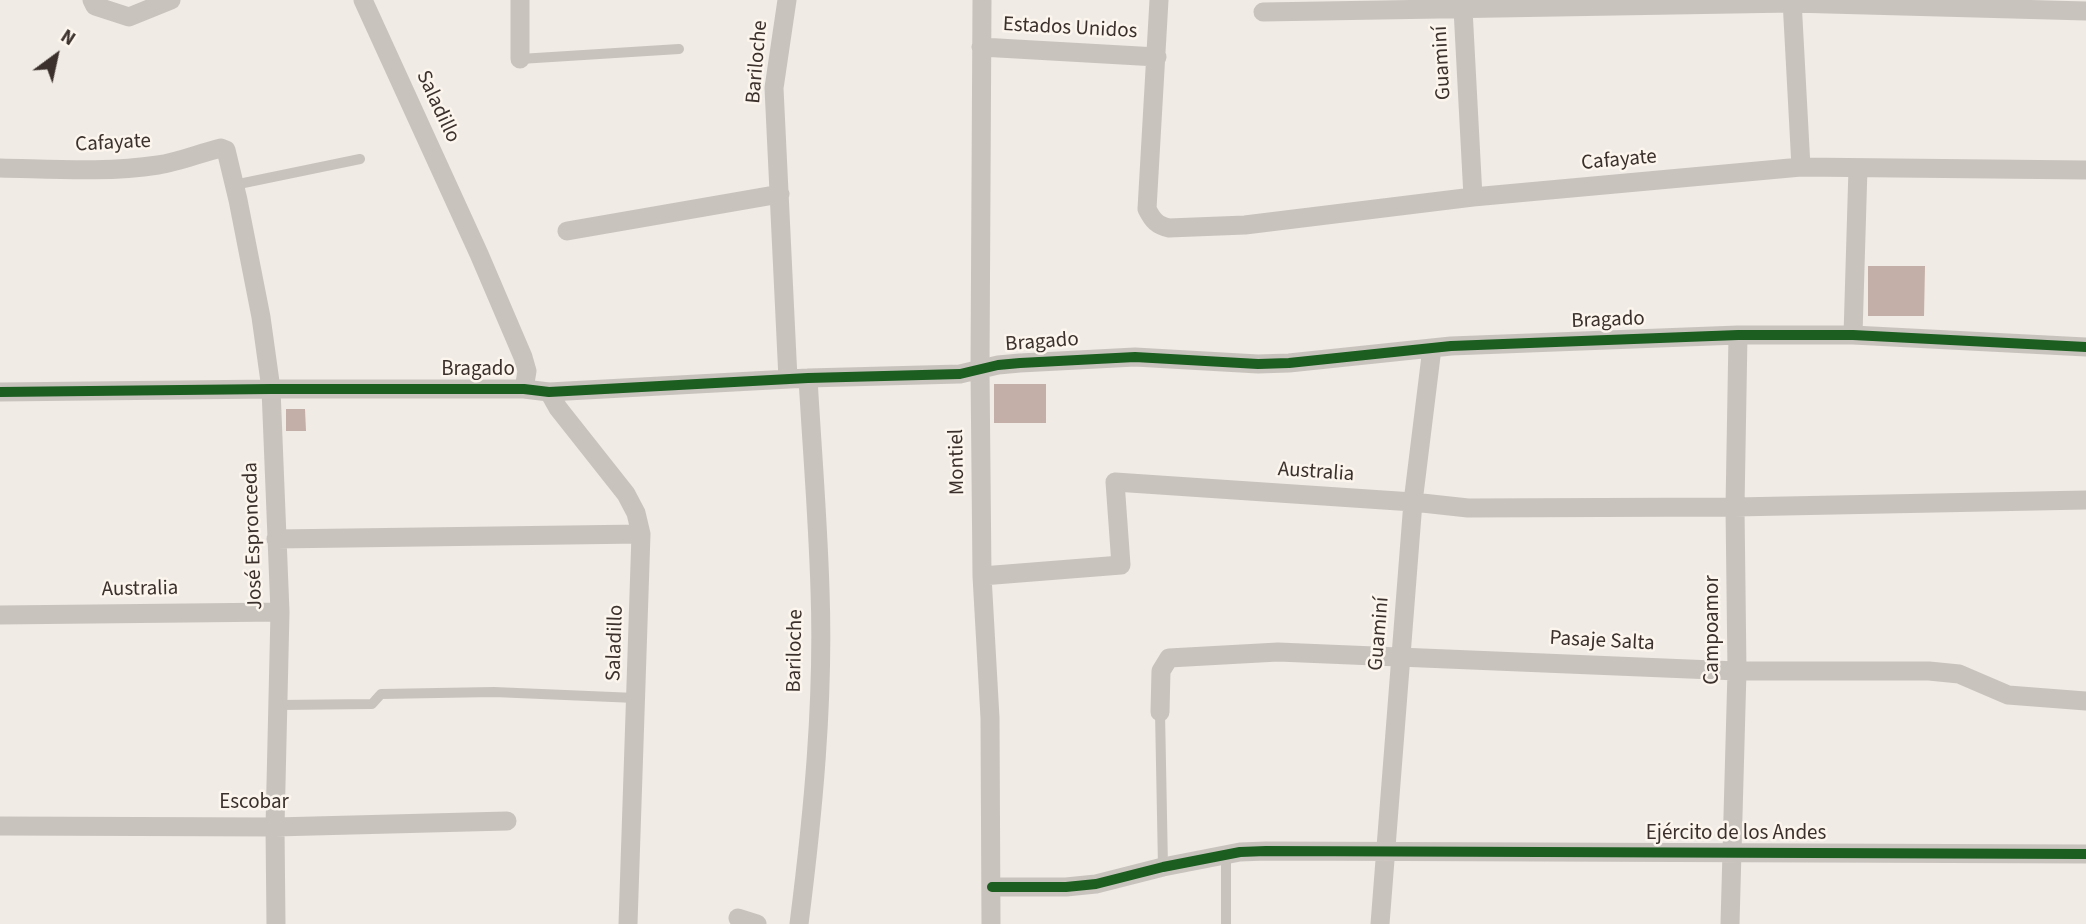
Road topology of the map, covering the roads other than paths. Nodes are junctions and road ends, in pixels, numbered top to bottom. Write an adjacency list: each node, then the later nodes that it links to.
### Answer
1 (92, 0): 2 (street)
2 (171, 0)
3 (363, 0): 33 (street, Saladillo)
4 (520, 0): 15 (street)
5 (787, 0): 23 (street, Bariloche)
6 (982, 0): 12 (street, Montiel)
7 (1159, 0): 14 (street)
8 (1792, 1): 9 (street); 10 (street); 18 (street)
9 (1470, 6): 11 (street); 24 (street, Guaminí)
10 (2086, 11)
11 (1263, 12)
12 (981, 47): 14 (street, Estados Unidos); 30 (street, Montiel)
13 (679, 49): 15 (lane)
14 (1157, 57): 24 (street, Cafayate)
15 (520, 59)
16 (226, 150): 19 (street, Cafayate); 22 (street, José Espronceda)
17 (360, 159): 22 (lane)
18 (1801, 167): 20 (street, Cafayate); 24 (street, Cafayate)
19 (0, 168)
20 (1858, 168): 21 (street, Cafayate); 27 (street)
21 (2086, 170)
22 (234, 185): 32 (street, José Espronceda)
23 (780, 194): 25 (street); 31 (street, Bariloche)
24 (1473, 197)
25 (567, 231)
26 (1738, 335): 27 (street, Bragado); 29 (street, Bragado); 38 (street, Campoamor)
27 (1853, 335): 28 (street, Bragado)
28 (2086, 347)
29 (1432, 348): 30 (street, Bragado); 37 (street, Guaminí)
30 (980, 369): 31 (street, Bragado); 41 (street, Montiel)
31 (798, 379): 35 (street, Bragado); 63 (street, Bariloche)
32 (271, 389): 33 (street, Bragado); 34 (street, Bragado); 40 (street, José Espronceda)
33 (524, 389): 35 (street, Bragado)
34 (0, 392)
35 (549, 392): 39 (street, Saladillo)
36 (2086, 500): 38 (street, Australia)
37 (1413, 502): 38 (street, Australia); 41 (street, Australia); 44 (street, Guaminí)
38 (1735, 507): 45 (street, Campoamor)
39 (641, 534): 40 (street); 46 (street, Saladillo)
40 (276, 539): 42 (street, José Espronceda)
41 (982, 576): 58 (street, Montiel)
42 (280, 612): 43 (street, Australia); 48 (street, José Espronceda)
43 (0, 615)
44 (1401, 656): 45 (street, Pasaje Salta); 49 (street, Pasaje Salta); 53 (street, Guaminí)
45 (1737, 671): 47 (street, Pasaje Salta); 54 (street, Campoamor)
46 (636, 698): 48 (lane); 61 (street, Saladillo)
47 (2086, 701)
48 (279, 705): 52 (street, José Espronceda)
49 (1160, 712): 57 (lane)
50 (508, 821): 52 (street, Escobar)
51 (0, 826): 52 (street, Escobar)
52 (275, 827): 60 (street, José Espronceda)
53 (1385, 853): 54 (street, Ejército de los Andes); 56 (street, Ejército de los Andes); 66 (street, Guaminí)
54 (1730, 853): 55 (street, Ejército de los Andes); 67 (street, Campoamor)
55 (2086, 854)
56 (1226, 856): 57 (street, Ejército de los Andes); 65 (lane)
57 (1163, 867): 58 (street, Ejército de los Andes)
58 (992, 887): 64 (street, Montiel)
59 (737, 918): 62 (street)
60 (276, 924)
61 (628, 924)
62 (757, 924)
63 (799, 924)
64 (991, 924)
65 (1226, 924)
66 (1380, 924)
67 (1730, 924)

